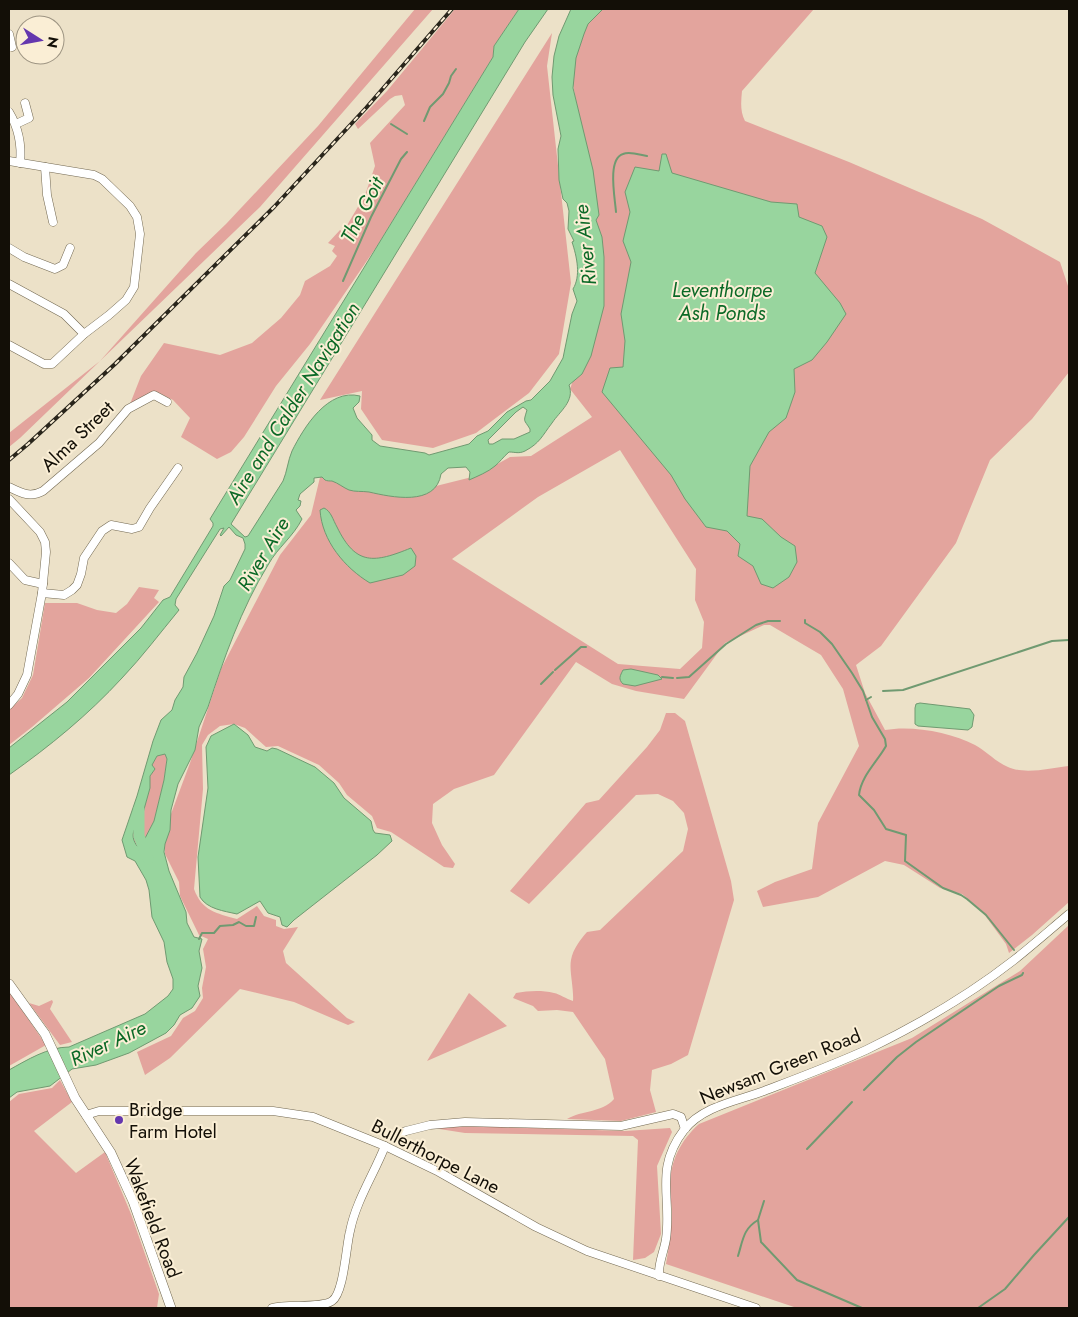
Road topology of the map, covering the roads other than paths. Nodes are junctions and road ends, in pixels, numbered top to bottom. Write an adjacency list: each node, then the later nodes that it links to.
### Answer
1 (9, 34): 2 (street)
2 (12, 47)
3 (24, 102): 5 (street)
4 (9, 112): 5 (street)
5 (16, 124): 7 (street)
6 (9, 161): 7 (street)
7 (20, 162): 8 (street)
8 (45, 167): 9 (street); 13 (street)
9 (53, 222)
10 (9, 248): 11 (street)
11 (70, 248)
12 (9, 284): 13 (street)
13 (84, 334): 14 (street)
14 (9, 346)
15 (167, 402): 17 (street, Alma Street)
16 (178, 468): 20 (street)
17 (9, 487)
18 (9, 499): 20 (street)
19 (9, 563): 20 (street)
20 (42, 588): 21 (street)
21 (9, 705)
22 (1069, 914): 25 (street, Newsam Green Road)
23 (9, 984): 24 (main road, Wakefield Road)
24 (86, 1115): 27 (street, Bullerthorpe Lane); 29 (main road, Wakefield Road)
25 (685, 1129): 26 (street, Newsam Green Road); 28 (street)
26 (391, 1137)
27 (386, 1146): 28 (street, Bullerthorpe Lane); 30 (street)
28 (659, 1276): 31 (street, Bullerthorpe Lane)
29 (172, 1308)
30 (272, 1308)
31 (756, 1308)

